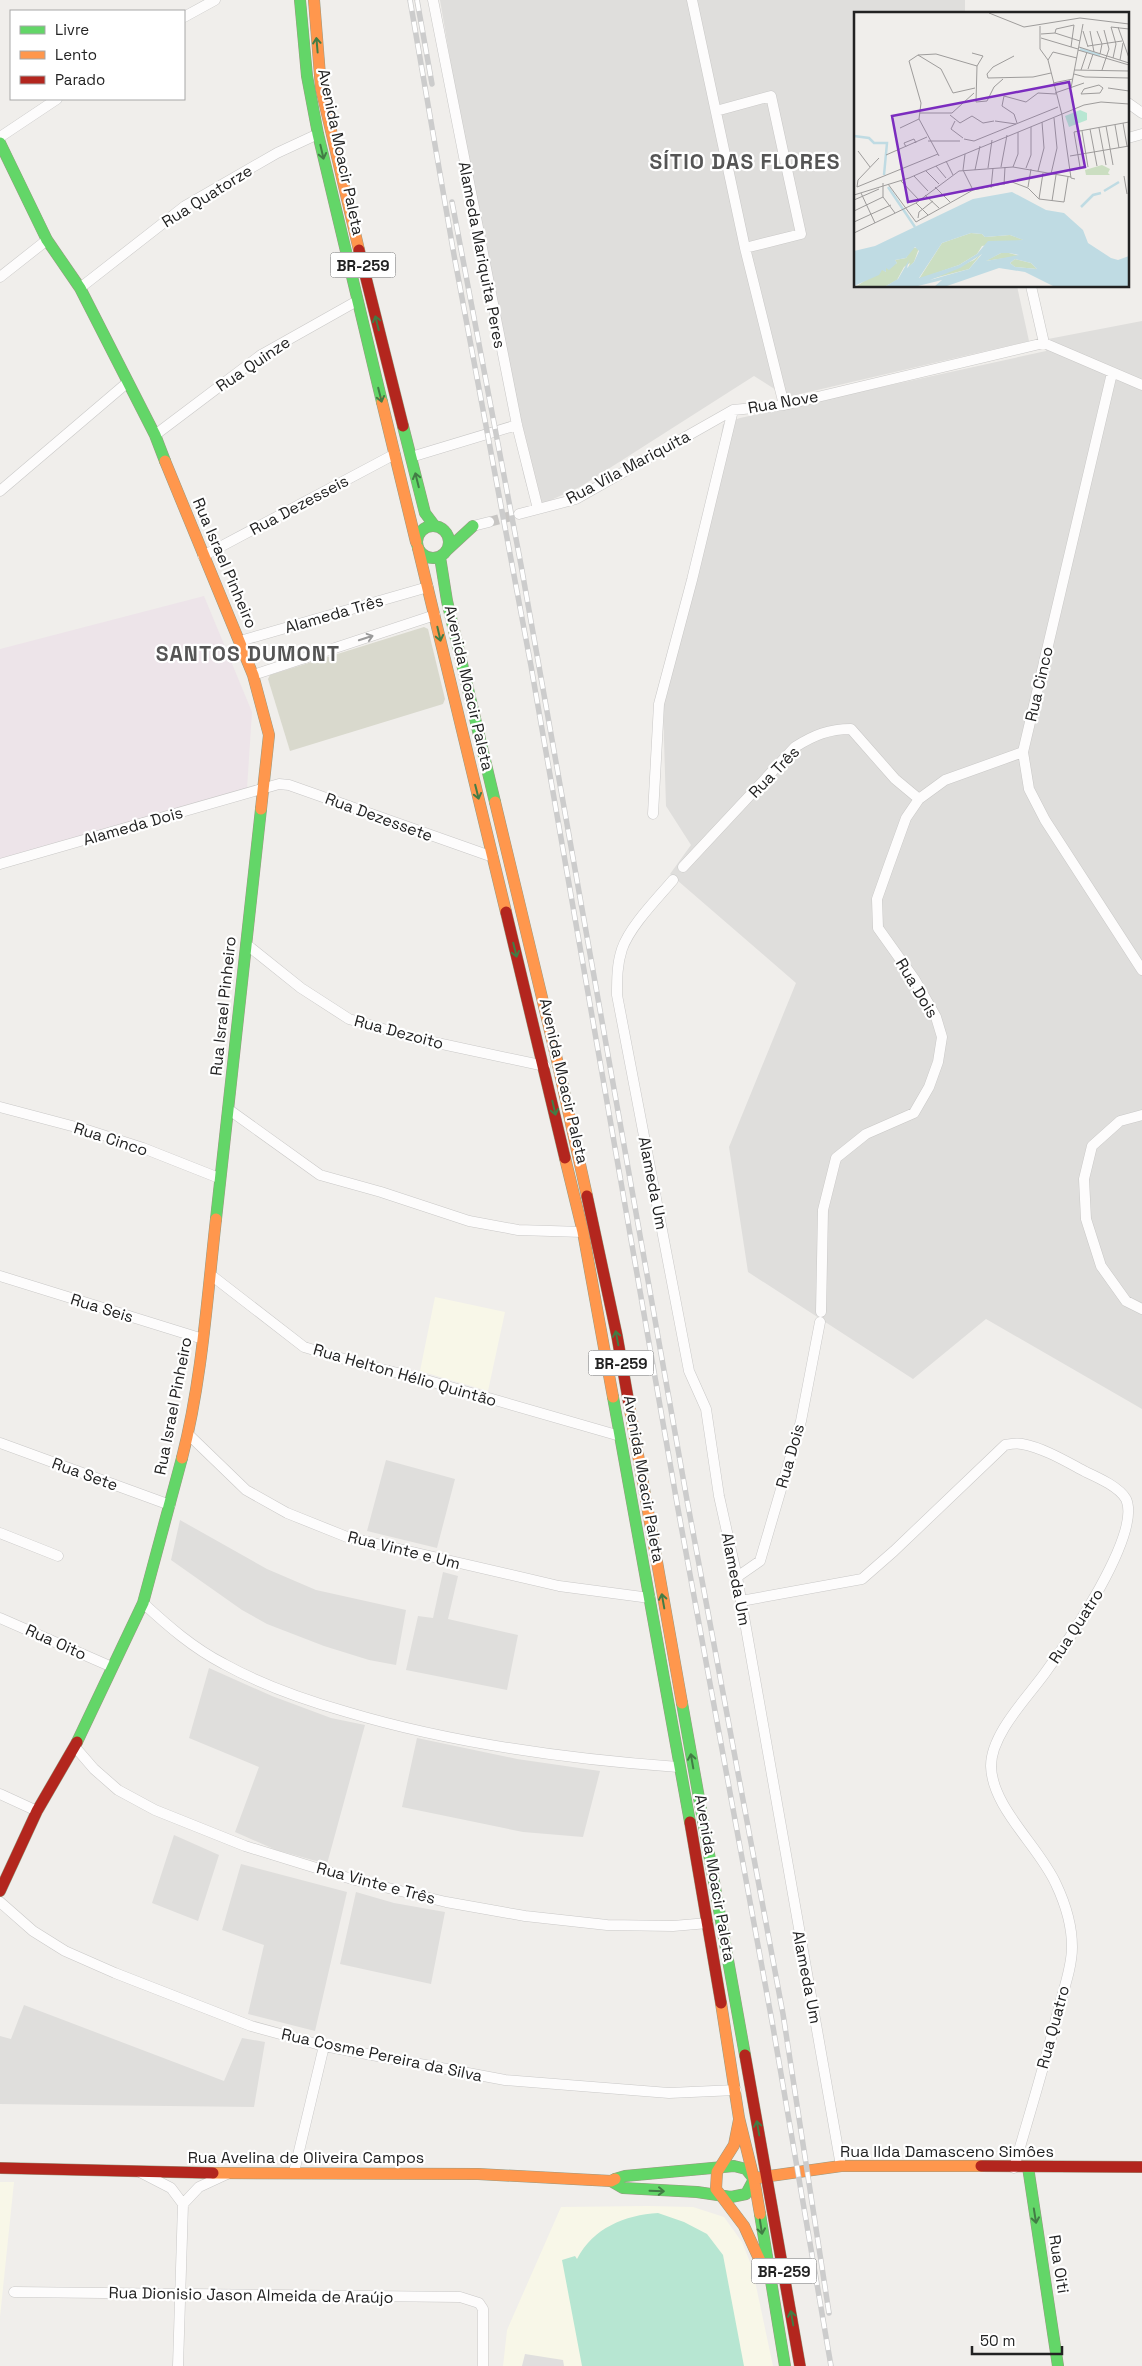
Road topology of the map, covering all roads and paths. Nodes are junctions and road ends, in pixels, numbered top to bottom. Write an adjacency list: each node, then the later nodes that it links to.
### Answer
1 (215, 0): 6 (street)
2 (300, 0): 11 (main road, Avenida Moacir Paleta / BR-259)
3 (314, 0): 29 (main road, Avenida Moacir Paleta / BR-259, one-way to 3)
4 (433, 0): 26 (street, Alameda Mariquita Peres)
5 (692, 0): 9 (street)
6 (185, 16)
7 (56, 100): 12 (street)
8 (1130, 104): 10 (street)
9 (716, 111): 15 (street); 15 (street)
10 (1142, 113)
11 (318, 134): 17 (street, Rua Quatorze); 19 (main road, Avenida Moacir Paleta / BR-259, one-way to 19)
12 (0, 137)
13 (0, 143): 14 (main road, Rua Israel Pinheiro)
14 (47, 240): 16 (street); 17 (main road, Rua Israel Pinheiro)
15 (745, 248): 24 (street)
16 (0, 277)
17 (80, 288): 22 (main road, Rua Israel Pinheiro)
18 (1031, 288): 20 (street)
19 (357, 301): 27 (street, Rua Quinze); 28 (main road, Avenida Moacir Paleta / BR-259, one-way to 28)
20 (1044, 343): 21 (street); 24 (street, Rua Nove)
21 (1112, 373): 23 (street); 43 (street, Rua Cinco)
22 (128, 382): 27 (main road, Rua Israel Pinheiro); 30 (street)
23 (1142, 384)
24 (784, 405): 25 (street, Rua Nove)
25 (733, 410): 31 (street, Rua Vila Mariquita); 46 (street, Rua Nove)
26 (516, 425): 29 (street); 31 (street, Alameda Mariquita Peres)
27 (155, 435): 38 (main road, Rua Israel Pinheiro)
28 (395, 454): 36 (main road, Avenida Moacir Paleta / BR-259); 38 (street, Rua Dezesseis)
29 (412, 457): 34 (main road, Avenida Moacir Paleta / BR-259, one-way to 29)
30 (0, 491)
31 (538, 509): 32 (street, Rua Vila Mariquita)
32 (519, 514)
33 (489, 522): 35 (street)
34 (437, 526): 35 (main road); 36 (main road); 37 (main road)
35 (473, 526): 37 (main road)
36 (417, 545): 37 (main road); 39 (main road, Avenida Moacir Paleta / BR-259)
37 (444, 553): 94 (main road, Avenida Moacir Paleta / BR-259, one-way to 37)
38 (203, 556): 41 (main road, Rua Israel Pinheiro)
39 (428, 587): 40 (main road, Avenida Moacir Paleta / BR-259); 41 (street, Alameda Três)
40 (434, 615): 42 (street, Alameda Três, one-way to 40); 47 (main road, Avenida Moacir Paleta / BR-259, one-way to 47)
41 (240, 641): 42 (main road, Rua Israel Pinheiro)
42 (253, 675): 44 (main road, Rua Israel Pinheiro)
43 (1023, 752): 45 (street, Rua Dois); 52 (street, Rua Cinco)
44 (265, 788): 47 (street, Rua Dezessete); 48 (street, Alameda Dois); 51 (main road, Rua Israel Pinheiro)
45 (919, 799): 49 (street, Rua Três); 69 (street, Rua Dois)
46 (653, 814)
47 (493, 857): 53 (main road, Avenida Moacir Paleta / BR-259, one-way to 53)
48 (0, 864)
49 (684, 868)
50 (673, 880): 69 (street, Alameda Um)
51 (246, 944): 53 (street, Rua Dezoito); 55 (main road, Rua Israel Pinheiro)
52 (1142, 970)
53 (544, 1066): 58 (main road, Avenida Moacir Paleta / BR-259, one-way to 58)
54 (0, 1107): 57 (street, Rua Cinco)
55 (228, 1109): 57 (main road, Rua Israel Pinheiro); 58 (street)
56 (1142, 1115): 61 (street)
57 (219, 1178): 59 (main road, Rua Israel Pinheiro)
58 (583, 1232): 64 (main road, Avenida Moacir Paleta / BR-259)
59 (210, 1275): 62 (main road, Rua Israel Pinheiro); 64 (street, Rua Helton Hélio Quintão)
60 (0, 1276): 62 (street, Rua Seis)
61 (1142, 1310)
62 (203, 1339): 63 (main road, Rua Israel Pinheiro)
63 (188, 1434): 66 (main road, Rua Israel Pinheiro); 70 (street, Rua Vinte e Um)
64 (620, 1436): 70 (main road, Avenida Moacir Paleta / BR-259)
65 (0, 1443): 66 (street, Rua Sete)
66 (170, 1505): 72 (main road, Rua Israel Pinheiro)
67 (0, 1533): 68 (street)
68 (58, 1556)
69 (737, 1577): 71 (street, Alameda Um)
70 (650, 1598): 76 (main road, Avenida Moacir Paleta / BR-259)
71 (741, 1601): 85 (street, Alameda Um); 90 (street, Rua Quatro)
72 (143, 1603): 74 (main road, Rua Israel Pinheiro); 76 (street)
73 (0, 1618): 74 (street, Rua Oito)
74 (112, 1667): 75 (main road, Rua Israel Pinheiro)
75 (75, 1747): 78 (main road, Rua Israel Pinheiro); 81 (street, Rua Vinte e Três)
76 (678, 1767): 81 (main road, Avenida Moacir Paleta / BR-259)
77 (0, 1794): 78 (street)
78 (37, 1811): 79 (main road, Rua Israel Pinheiro)
79 (0, 1891)
80 (0, 1902): 82 (street, Rua Cosme Pereira da Silva)
81 (708, 1923): 83 (main road, Avenida Moacir Paleta / BR-259)
82 (324, 2046): 83 (street, Rua Cosme Pereira da Silva); 92 (street)
83 (736, 2090): 84 (main road, Avenida Moacir Paleta / BR-259)
84 (740, 2118): 86 (main road); 95 (main road, Avenida Moacir Paleta / BR-259)
85 (841, 2166): 90 (main road, Rua Ilda Damasceno Simôes); 94 (main road, Rua Ilda Damasceno Simôes)
86 (721, 2167): 95 (main road, Rua Avelina de Oliveira Campos); 96 (main road, Rua Avelina de Oliveira Campos); 97 (main road)
87 (1028, 2167): 88 (main road, Rua Ilda Damasceno Simôes); 90 (main road, Rua Ilda Damasceno Simôes); 106 (main road, Rua Oiti, one-way to 106)
88 (1142, 2167)
89 (0, 2168): 91 (main road, Rua Avelina de Oliveira Campos)
90 (1014, 2168)
91 (138, 2171): 93 (main road, Rua Avelina de Oliveira Campos); 98 (street)
92 (294, 2172): 93 (main road, Rua Avelina de Oliveira Campos); 96 (main road, Rua Avelina de Oliveira Campos)
93 (229, 2173): 98 (street)
94 (766, 2176): 95 (main road, Rua Ilda Damasceno Simôes); 105 (main road, Avenida Moacir Paleta / BR-259, one-way to 94)
95 (754, 2179): 97 (main road, Rua Avelina de Oliveira Campos); 99 (main road, Avenida Moacir Paleta / BR-259, one-way to 99)
96 (611, 2181): 97 (main road, Rua Avelina de Oliveira Campos, one-way to 97)
97 (722, 2196): 99 (main road)
98 (182, 2204): 101 (street)
99 (770, 2284): 104 (main road, Avenida Moacir Paleta / BR-259)
100 (14, 2292): 101 (street, Rua Dionisio Jason Almeida de Araújo)
101 (180, 2293): 102 (street); 103 (street, Rua Dionisio Jason Almeida de Araújo)
102 (178, 2366)
103 (483, 2366)
104 (785, 2366)
105 (800, 2366)
106 (1058, 2366)

